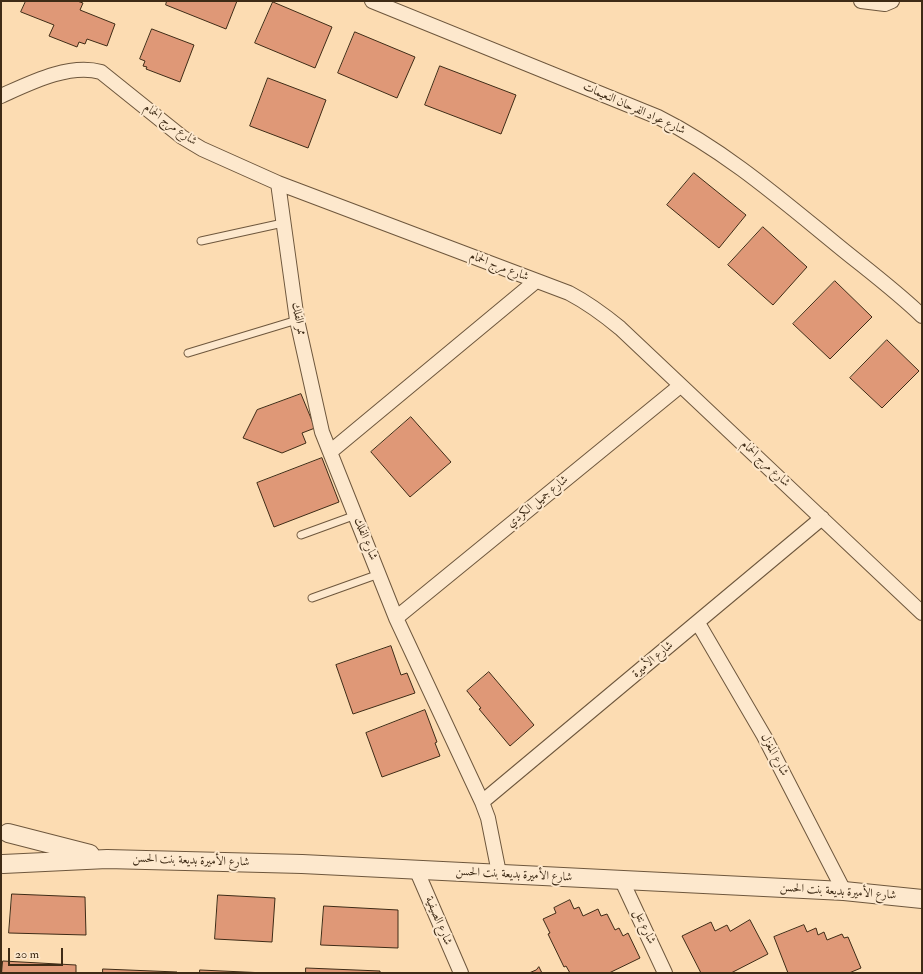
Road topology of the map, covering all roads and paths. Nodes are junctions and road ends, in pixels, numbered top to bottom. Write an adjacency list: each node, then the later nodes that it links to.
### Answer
1 (372, 1): 9 (street, شارع عواد الفرحان النعيمات)
2 (861, 1): 3 (street)
3 (892, 1)
4 (1, 96): 5 (street, شارع مرج الحمام)
5 (278, 183): 6 (street, ممر الفلك); 8 (street, شارع مرج الحمام)
6 (283, 223): 7 (lane); 10 (street, ممر الفلك)
7 (201, 241)
8 (536, 281): 12 (street, شارع مرج الحمام); 13 (street)
9 (920, 310)
10 (297, 320): 11 (lane); 13 (street, ممر الفلك)
11 (188, 353)
12 (680, 386): 15 (street, شارع مرج الحمام); 20 (street, شارع جميل الكردي)
13 (330, 452): 14 (street, شارع الفلك)
14 (356, 515): 16 (lane); 17 (street, شارع الفلك)
15 (822, 518): 19 (street, شارع مرج الحمام); 21 (street, شارع الأميرة)
16 (301, 535)
17 (379, 574): 18 (lane); 20 (street, شارع الفلك)
18 (312, 598)
19 (922, 613)
20 (396, 618): 22 (street, شارع الفلك)
21 (698, 623): 22 (street, شارع الأميرة); 29 (street, شارع المغزل)
22 (482, 802): 27 (street, شارع الفلك)
23 (4, 829): 24 (street, شارع الأميرة بديعة بنت الحسن); 25 (street)
24 (106, 859): 25 (street, شارع الأميرة بديعة بنت الحسن); 26 (street, شارع الأميرة بديعة بنت الحسن)
25 (2, 865)
26 (416, 870): 27 (street, شارع الأميرة بديعة بنت الحسن); 31 (street, شارع الصيفية)
27 (499, 873): 28 (street, شارع الأميرة بديعة بنت الحسن)
28 (622, 881): 29 (street, شارع الأميرة بديعة بنت الحسن); 32 (street, شارع نتل)
29 (844, 891): 30 (street, شارع الأميرة بديعة بنت الحسن)
30 (922, 899)
31 (461, 973)
32 (665, 973)

